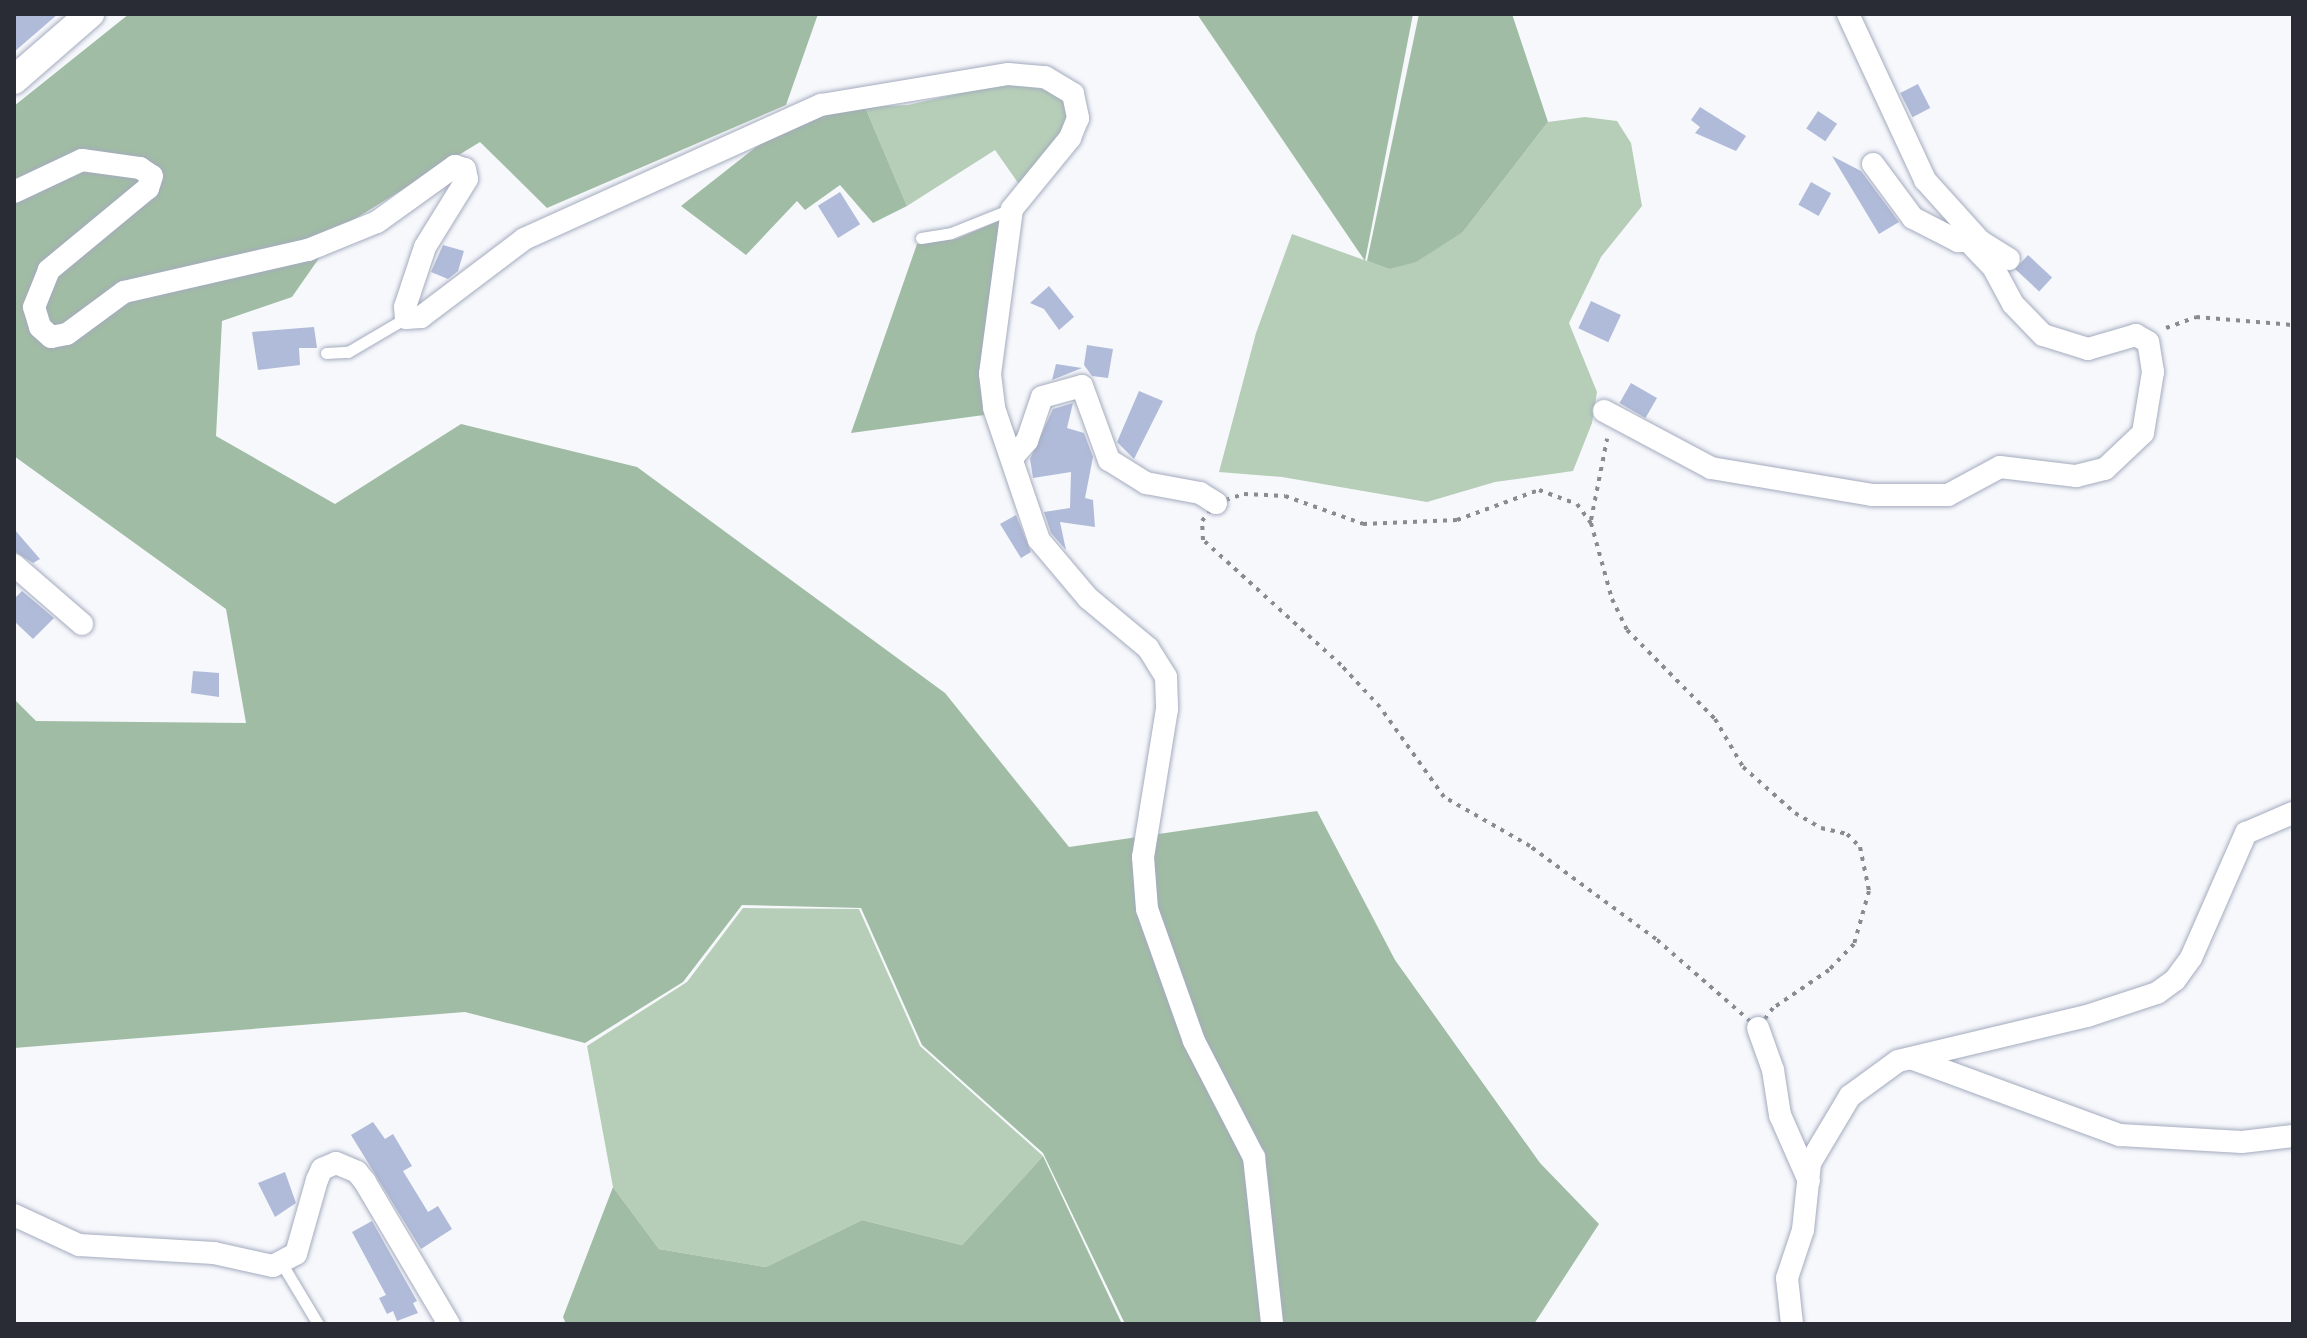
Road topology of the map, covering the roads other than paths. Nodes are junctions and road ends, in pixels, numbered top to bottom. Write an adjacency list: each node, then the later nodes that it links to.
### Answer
1 (90, 14): 3 (street)
2 (1848, 14): 8 (street)
3 (14, 80)
4 (1873, 164): 8 (street)
5 (14, 192): 10 (street)
6 (1012, 209): 7 (lane); 10 (street); 13 (street)
7 (921, 238)
8 (1976, 243): 9 (street); 12 (street)
9 (2009, 259)
10 (406, 318): 11 (lane)
11 (326, 353)
12 (1612, 416)
13 (1012, 458): 14 (street); 26 (street)
14 (1216, 503)
15 (14, 565): 16 (street)
16 (82, 624)
17 (2293, 813): 19 (street)
18 (1758, 1028): 21 (street)
19 (1913, 1059): 20 (street); 21 (street)
20 (2293, 1136)
21 (1809, 1181): 27 (street)
22 (14, 1215): 23 (street)
23 (282, 1264): 24 (lane); 25 (street)
24 (318, 1324)
25 (449, 1324)
26 (1272, 1324)
27 (1792, 1324)

